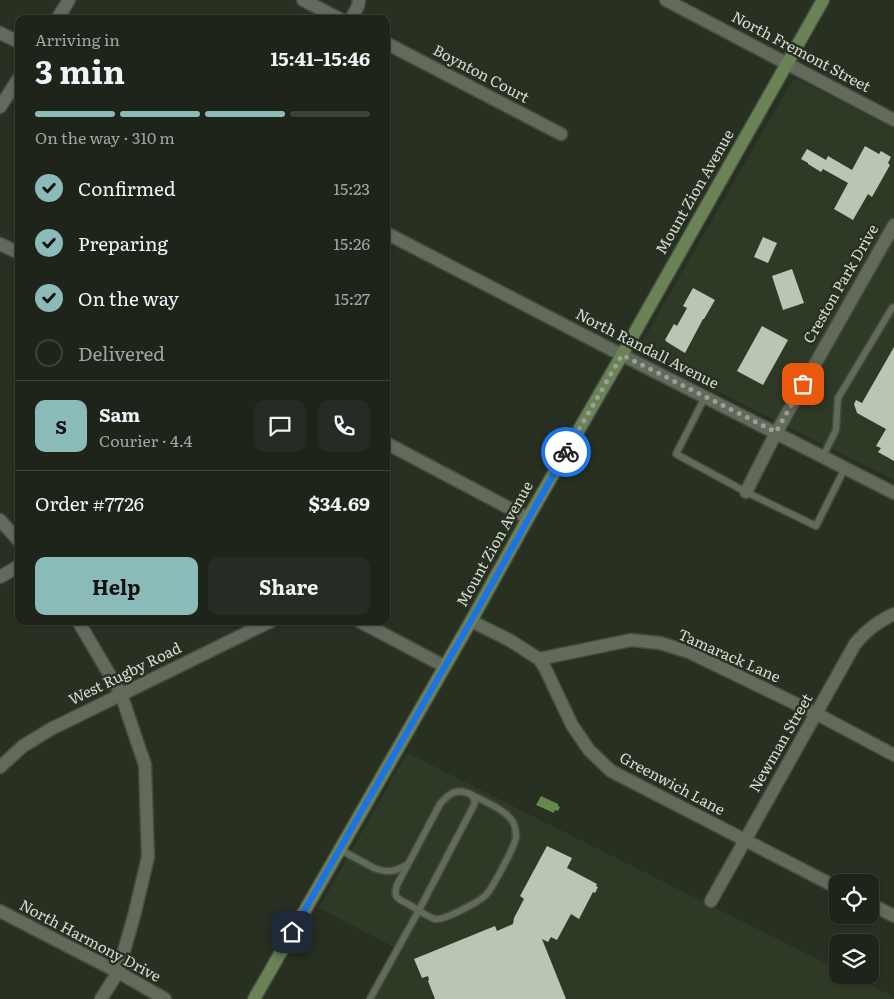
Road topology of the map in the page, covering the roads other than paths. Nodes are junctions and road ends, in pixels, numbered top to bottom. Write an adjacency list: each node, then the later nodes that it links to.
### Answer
1 (69, 0): 6 (street)
2 (303, 0): 7 (street)
3 (359, 0): 8 (street)
4 (666, 0): 12 (street, North Fremont Street)
5 (823, 0): 12 (main road, Mount Zion Avenue)
6 (60, 15)
7 (332, 15)
8 (353, 15)
9 (0, 33): 10 (street)
10 (15, 40)
11 (390, 45): 16 (street, Boynton Court)
12 (787, 64): 15 (street, North Fremont Street); 22 (main road, Mount Zion Avenue)
13 (15, 84): 14 (street)
14 (0, 106)
15 (893, 117)
16 (560, 134)
17 (894, 225): 24 (street, Creston Park Drive)
18 (390, 235): 22 (street, North Randall Avenue)
19 (0, 244): 20 (street)
20 (15, 252)
21 (894, 307): 26 (lane)
22 (622, 355): 23 (street, North Randall Avenue); 30 (main road, Mount Zion Avenue)
23 (706, 397): 24 (street, North Randall Avenue); 28 (lane)
24 (776, 432): 26 (street, North Randall Avenue); 28 (street, Creston Park Drive)
25 (390, 445): 30 (street)
26 (823, 456): 27 (street, North Randall Avenue)
27 (846, 468): 28 (lane); 29 (street, North Randall Avenue)
28 (746, 492)
29 (894, 493)
30 (528, 518): 36 (main road, Mount Zion Avenue)
31 (0, 520): 32 (street)
32 (15, 537)
33 (15, 568): 34 (street)
34 (0, 577)
35 (894, 614): 43 (street, Newman Street)
36 (471, 621): 40 (street); 41 (main road, Mount Zion Avenue)
37 (80, 625): 42 (street)
38 (263, 625): 42 (street, West Rugby Road)
39 (367, 625): 41 (street)
40 (539, 659): 43 (street, Tamarack Lane); 47 (street, Greenwich Lane)
41 (444, 666): 48 (main road, Mount Zion Avenue)
42 (121, 694): 45 (street, West Rugby Road); 56 (street)
43 (817, 714): 44 (street, Tamarack Lane); 47 (street, Newman Street)
44 (894, 755)
45 (0, 767)
46 (472, 795): 49 (lane); 53 (lane); 53 (lane)
47 (744, 841): 50 (street, Greenwich Lane); 51 (street, Newman Street)
48 (339, 849): 49 (lane); 59 (main road, Mount Zion Avenue)
49 (408, 864): 53 (lane)
50 (829, 884)
51 (711, 901)
52 (879, 908): 55 (street)
53 (419, 910): 60 (lane)
54 (0, 911): 56 (street, North Harmony Drive)
55 (894, 916)
56 (118, 972): 57 (street); 58 (street, North Harmony Drive)
57 (101, 999)
58 (165, 999)
59 (254, 999)
60 (370, 999)

